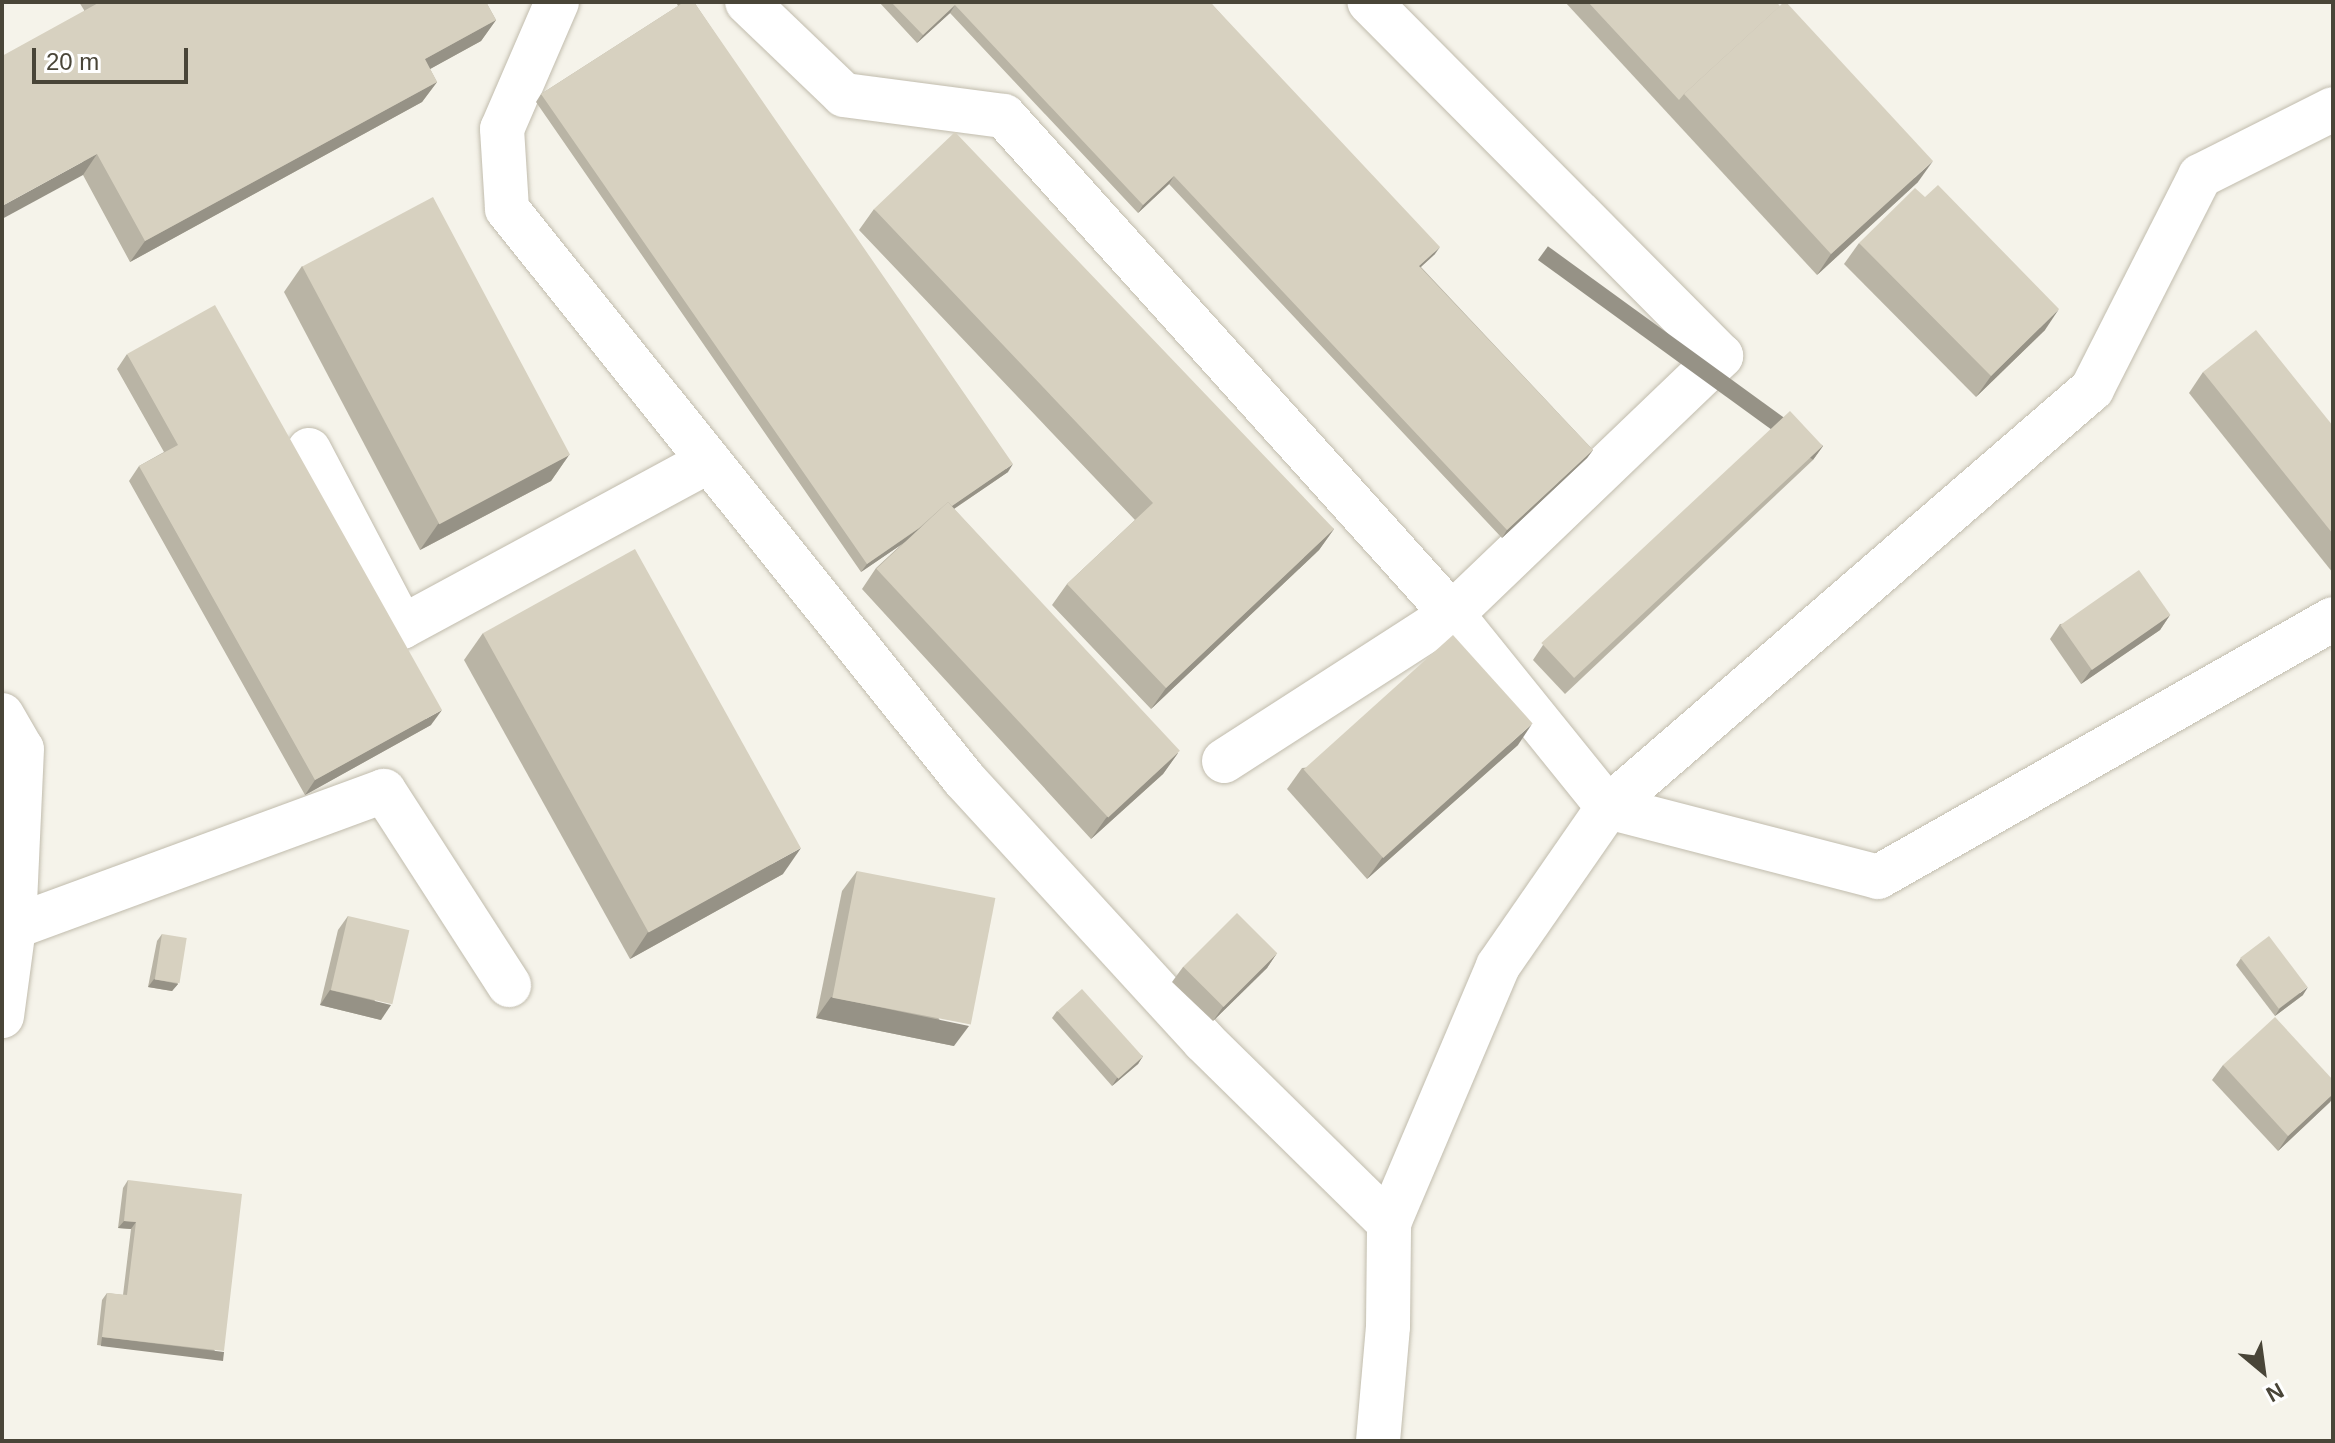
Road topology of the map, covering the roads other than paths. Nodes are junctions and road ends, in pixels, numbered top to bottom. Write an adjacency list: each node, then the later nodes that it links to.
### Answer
1 (557, 2): 6 (street)
2 (747, 2): 7 (street)
3 (1369, 2): 7 (street)
4 (2333, 109): 11 (street)
5 (309, 450): 6 (street)
6 (709, 461): 15 (street)
7 (1452, 614): 10 (street); 11 (street)
8 (2333, 619): 11 (street)
9 (2, 715): 12 (street)
10 (1224, 761)
11 (1608, 807): 15 (street)
12 (14, 927): 13 (street); 14 (street)
13 (509, 985)
14 (2, 1016)
15 (1389, 1223): 16 (street)
16 (1378, 1441)

